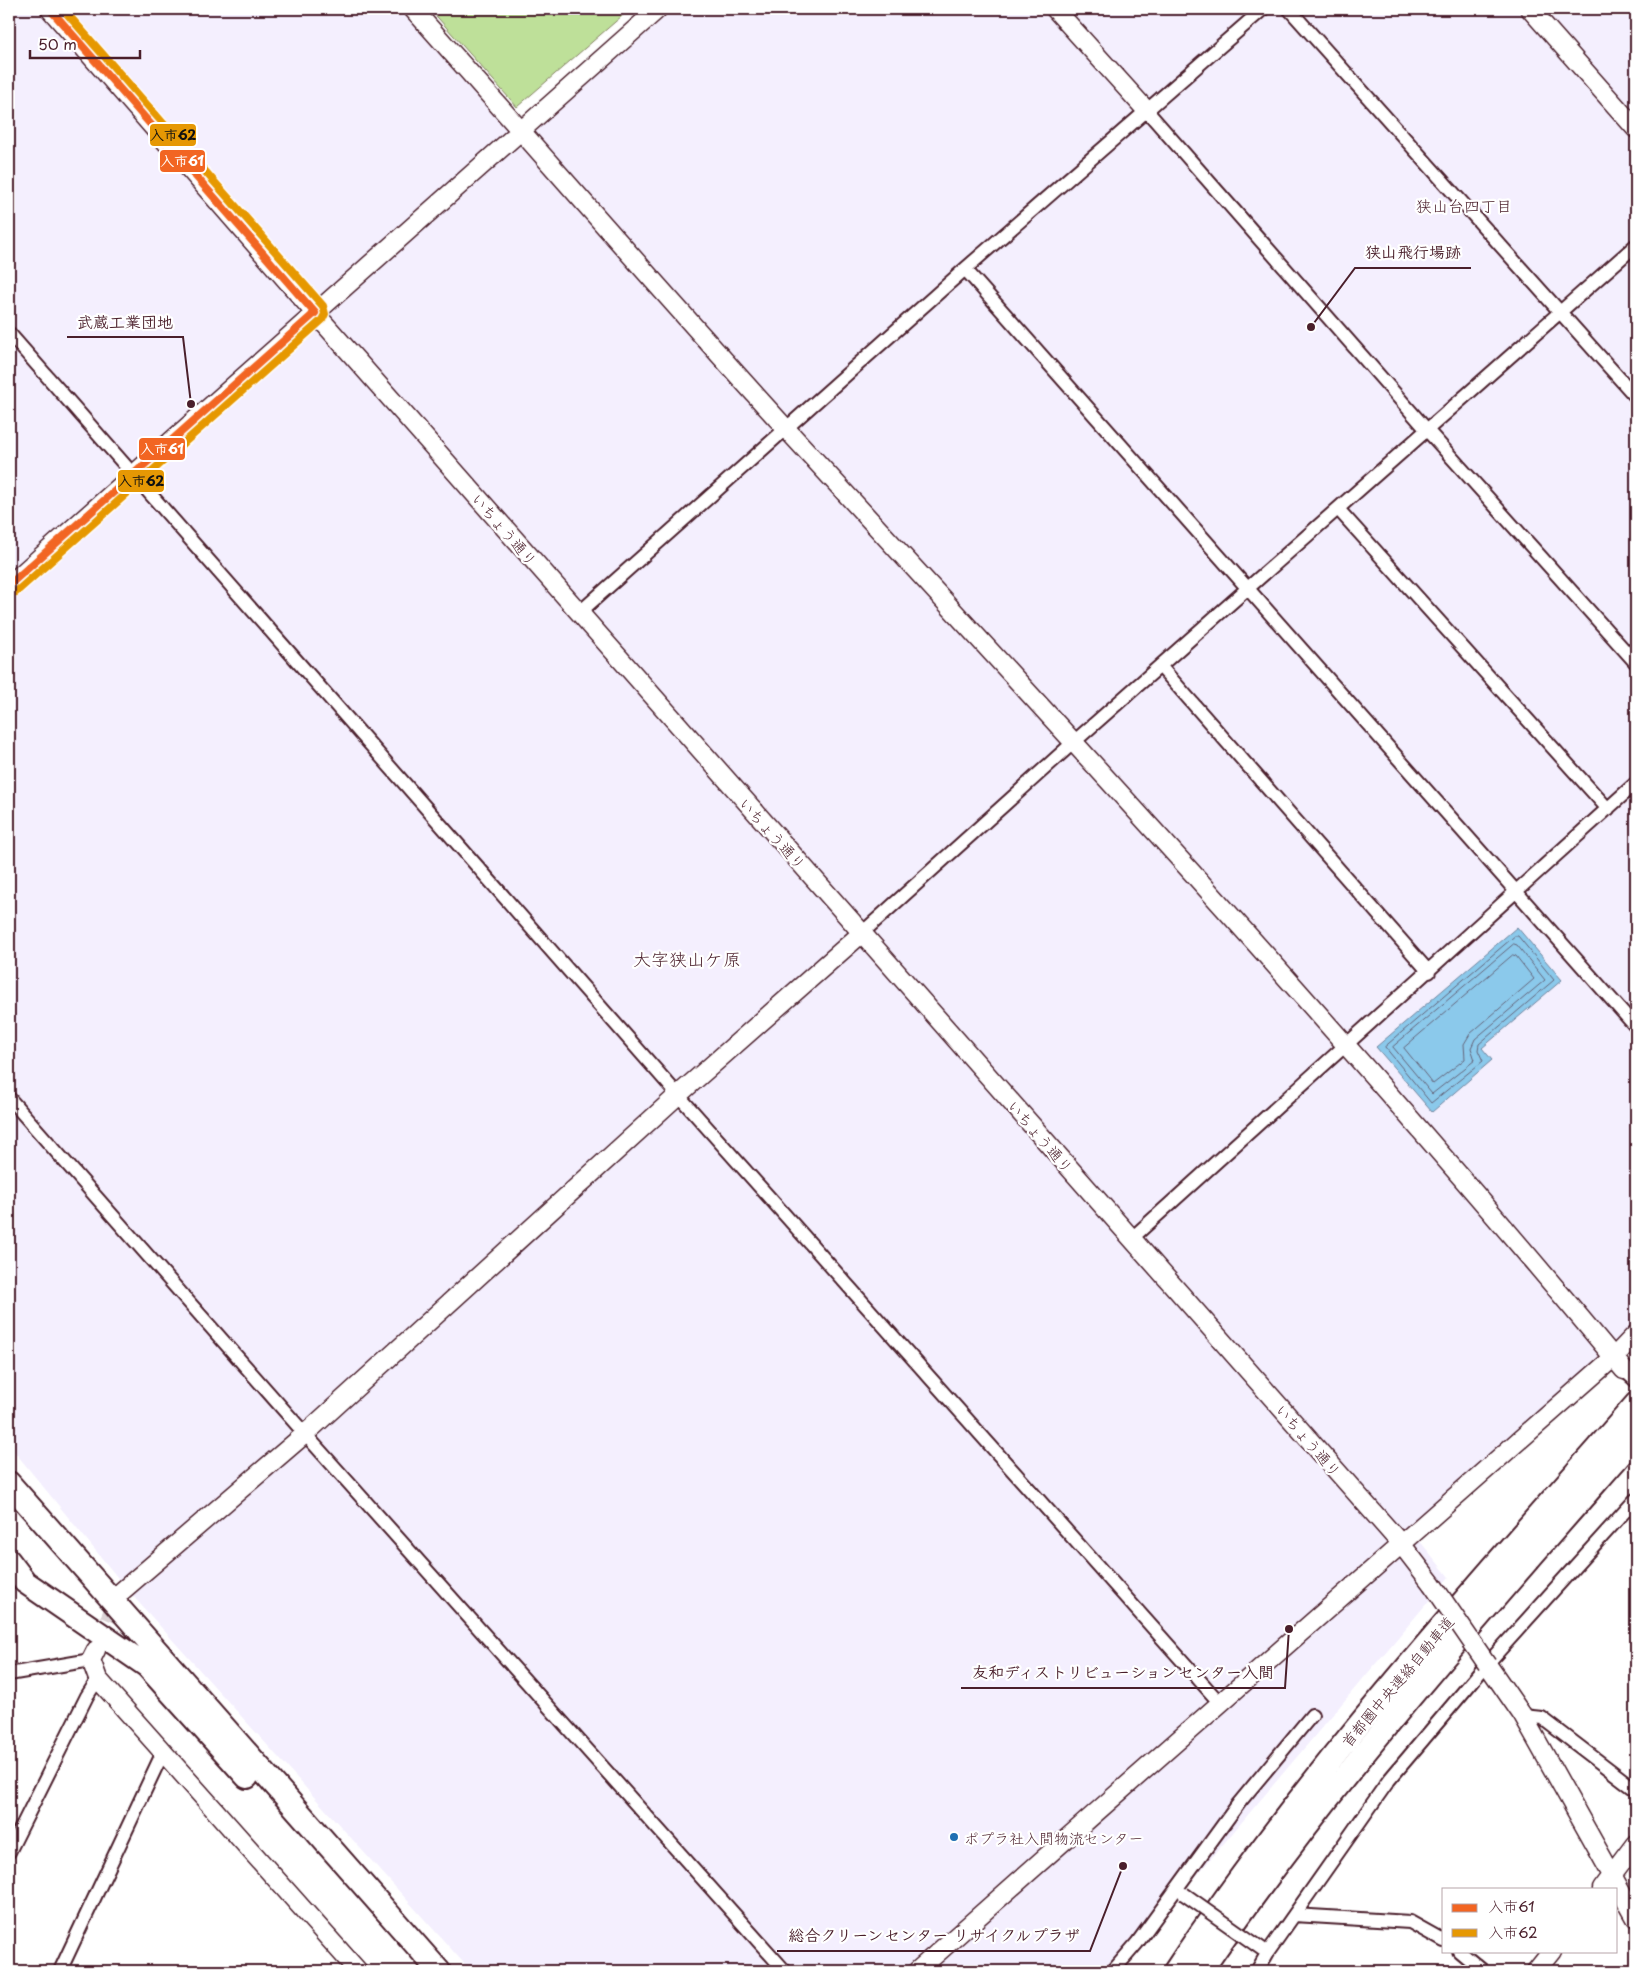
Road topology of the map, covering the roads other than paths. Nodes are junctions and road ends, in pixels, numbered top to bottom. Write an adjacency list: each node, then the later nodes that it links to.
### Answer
1 (50, 9): 14 (street, いちょう通り)
2 (413, 9): 10 (street)
3 (658, 9): 10 (street)
4 (1055, 9): 8 (street)
5 (1263, 9): 8 (street)
6 (1289, 9): 13 (street)
7 (1530, 9): 9 (street)
8 (1147, 111): 12 (street); 18 (street)
9 (1636, 128)
10 (521, 130): 14 (street); 17 (street)
11 (1636, 245): 13 (street)
12 (965, 269): 17 (street); 22 (street)
13 (1561, 312): 16 (street); 18 (street)
14 (315, 313): 19 (street); 23 (street, いちょう通り)
15 (9, 333): 19 (street)
16 (1636, 396)
17 (786, 429): 23 (street); 26 (street)
18 (1427, 430): 20 (street); 24 (street)
19 (135, 473): 21 (street); 34 (street)
20 (1338, 509): 22 (street); 28 (street)
21 (9, 585)
22 (1248, 589): 25 (street); 29 (street)
23 (579, 613): 30 (street, いちょう通り)
24 (1636, 663)
25 (1160, 666): 26 (street); 31 (street)
26 (1075, 741): 30 (street); 33 (street)
27 (1636, 783): 28 (street)
28 (1608, 809): 29 (street)
29 (1518, 892): 31 (street); 32 (street)
30 (862, 933): 34 (street); 36 (street, いちょう通り)
31 (1428, 972): 33 (street)
32 (1636, 1026)
33 (1347, 1045): 36 (street); 38 (street)
34 (678, 1095): 40 (street); 51 (street)
35 (9, 1098): 40 (street)
36 (1131, 1239): 44 (street, いちょう通り)
37 (1636, 1334): 38 (street)
38 (1625, 1369): 44 (street)
39 (1636, 1404): 55 (highway, 首都圏中央連絡自動車道)
40 (305, 1434): 46 (street); 73 (street)
41 (1636, 1437): 57 (highway, 首都圏中央連絡自動車道)
42 (9, 1483): 72 (highway)
43 (1636, 1500): 48 (street)
44 (1402, 1545): 48 (street, いちょう通り, bridge); 51 (street)
45 (9, 1561): 71 (highway)
46 (122, 1591)
47 (93, 1655): 49 (street); 50 (street)
48 (1487, 1664): 53 (street, いちょう通り); 63 (street)
49 (9, 1674)
50 (98, 1679): 54 (street); 59 (street)
51 (1219, 1702): 74 (street)
52 (1312, 1715): 61 (street)
53 (1523, 1716): 56 (street); 60 (street, いちょう通り)
54 (163, 1752): 69 (street); 70 (street)
55 (1310, 1787): 76 (highway); 77 (highway, 首都圏中央連絡自動車道)
56 (1636, 1790)
57 (1302, 1833): 78 (highway, 首都圏中央連絡自動車道); 79 (highway)
58 (1636, 1844): 60 (street)
59 (9, 1852)
60 (1607, 1883)
61 (1180, 1891): 66 (street, bridge); 75 (street)
62 (1618, 1896): 64 (street, いちょう通り)
63 (1294, 1915): 65 (street); 66 (street)
64 (1636, 1918)
65 (1442, 1940)
66 (1265, 1950): 80 (street)
67 (1460, 1952): 81 (street)
68 (1551, 1952): 82 (street)
69 (60, 1971)
70 (358, 1971)
71 (422, 1971)
72 (439, 1971)
73 (785, 1971)
74 (917, 1971)
75 (1113, 1971)
76 (1157, 1971)
77 (1175, 1971)
78 (1201, 1971)
79 (1209, 1971)
80 (1257, 1971)
81 (1483, 1971)
82 (1536, 1971)

